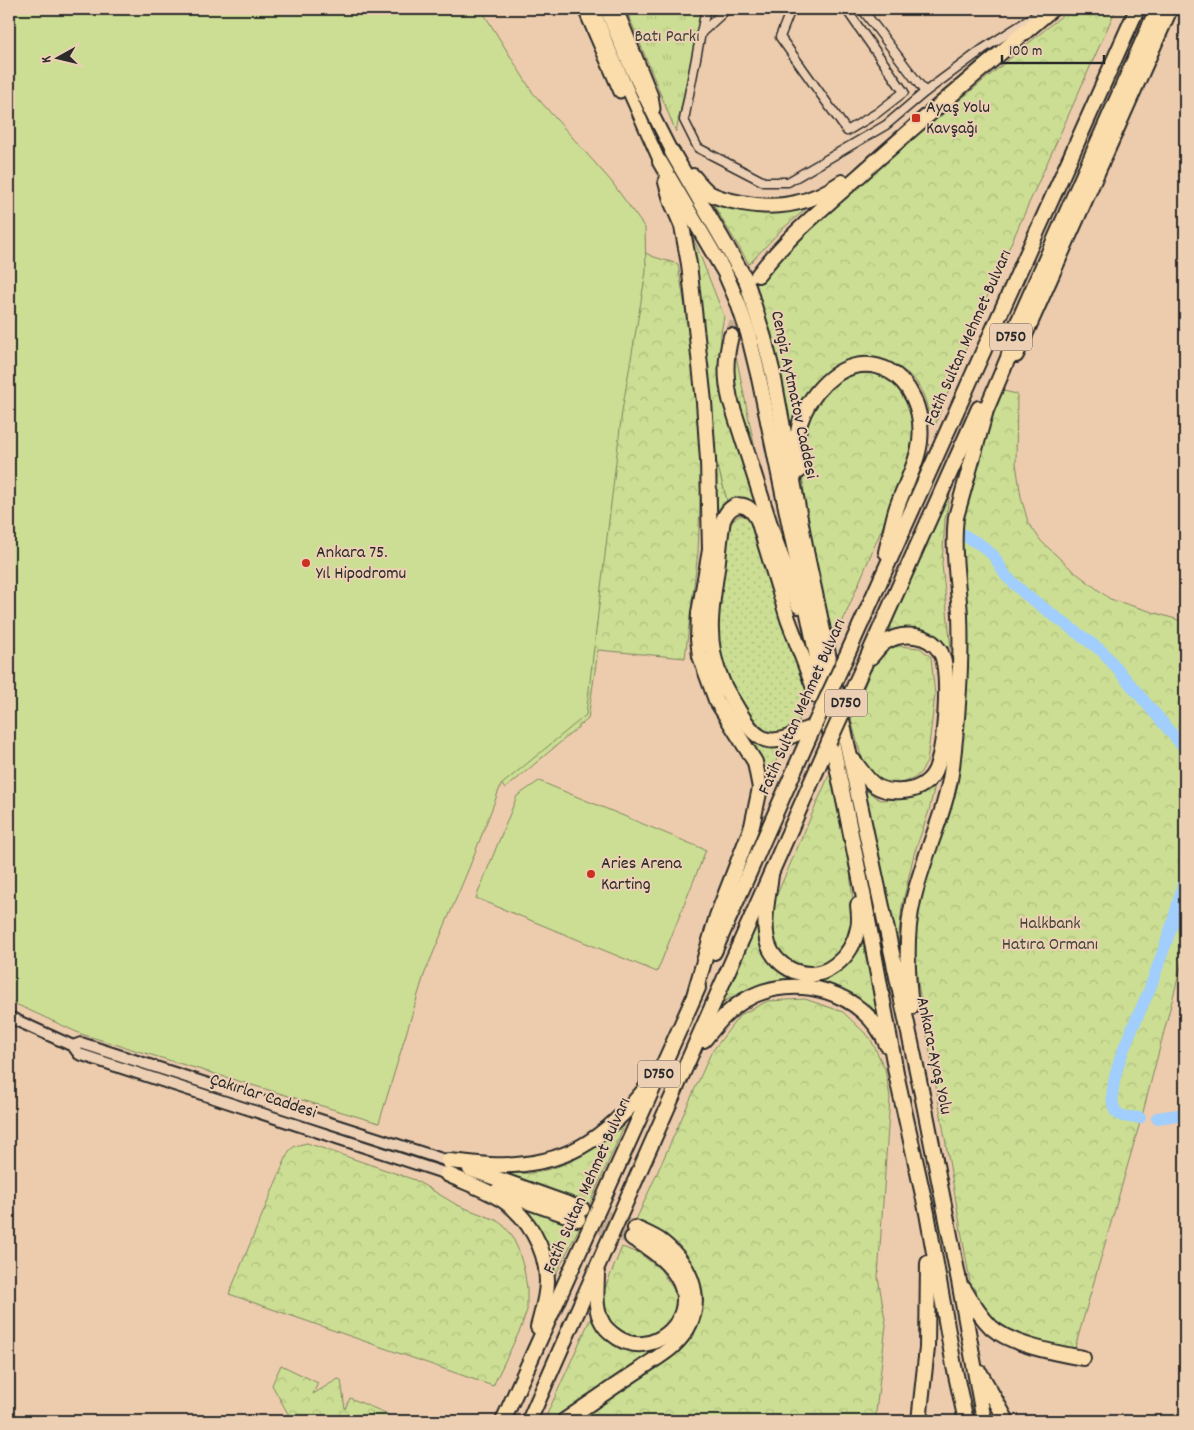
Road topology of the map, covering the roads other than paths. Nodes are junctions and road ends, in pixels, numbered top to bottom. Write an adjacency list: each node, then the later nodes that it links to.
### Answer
1 (584, 9): 20 (main road, Cengiz Aytmatov Caddesi)
2 (594, 9): 20 (main road, Cengiz Aytmatov Caddesi)
3 (606, 9): 18 (main road, Cengiz Aytmatov Caddesi)
4 (617, 9): 18 (main road, Cengiz Aytmatov Caddesi)
5 (706, 9): 15 (street)
6 (726, 9): 15 (street)
7 (791, 9): 17 (street)
8 (846, 9): 17 (street)
9 (862, 9): 16 (street)
10 (1046, 9): 16 (street)
11 (1052, 9): 21 (highway)
12 (1137, 9): 29 (highway, Fatih Sultan Mehmet Bulvarı / D750)
13 (1158, 9): 25 (highway, D750)
14 (1170, 9): 27 (highway)
15 (701, 33): 19 (street)
16 (925, 92): 19 (street)
17 (877, 113): 19 (street)
18 (655, 118): 22 (main road, Cengiz Aytmatov Caddesi)
19 (886, 125)
20 (654, 149): 23 (main road, Cengiz Aytmatov Caddesi)
21 (888, 150): 22 (highway); 24 (highway)
22 (672, 152): 28 (highway, Cengiz Aytmatov Caddesi)
23 (660, 162): 30 (highway, Cengiz Aytmatov Caddesi); 37 (highway)
24 (758, 275)
25 (1018, 322): 27 (highway); 31 (highway, D750)
26 (731, 336): 30 (highway)
27 (978, 438): 43 (highway)
28 (807, 556): 29 (highway); 32 (highway, Cengiz Aytmatov Caddesi)
29 (878, 586): 34 (highway, Fatih Sultan Mehmet Bulvarı / D750, bridge)
30 (816, 652): 33 (highway, Cengiz Aytmatov Caddesi)
31 (864, 665): 35 (highway); 36 (highway, D750, bridge)
32 (838, 700): 35 (highway, Ankara-Ayaş Yolu)
33 (828, 722): 34 (highway); 36 (highway); 42 (highway)
34 (814, 726): 37 (highway, Fatih Sultan Mehmet Bulvarı / D750)
35 (851, 756): 43 (highway, Ankara-Ayaş Yolu)
36 (771, 875): 41 (highway, D750)
37 (694, 996): 40 (highway, Fatih Sultan Mehmet Bulvarı / D750)
38 (9, 1017): 39 (main road, Çakırlar Caddesi)
39 (73, 1046): 44 (main road, Çakırlar Caddesi); 45 (main road, Çakırlar Caddesi)
40 (664, 1064): 46 (highway); 53 (highway, Fatih Sultan Mehmet Bulvarı / D750)
41 (687, 1066): 42 (highway); 49 (highway, D750)
42 (898, 1078): 47 (highway)
43 (922, 1094): 50 (highway, Ankara-Ayaş Yolu)
44 (390, 1142): 45 (main road); 46 (main road, Çakırlar Caddesi)
45 (386, 1154): 46 (main road, Çakırlar Caddesi)
46 (447, 1167): 48 (highway); 53 (highway)
47 (926, 1212): 57 (highway); 58 (highway)
48 (580, 1214)
49 (597, 1268): 55 (highway, D750); 56 (highway)
50 (959, 1281): 51 (highway); 52 (highway, Ankara-Ayaş Yolu)
51 (1083, 1358)
52 (973, 1359): 59 (highway, Ankara-Ayaş Yolu); 60 (highway)
53 (530, 1360): 54 (highway, Fatih Sultan Mehmet Bulvarı / D750)
54 (503, 1421)
55 (529, 1421)
56 (564, 1421)
57 (919, 1421)
58 (966, 1421)
59 (984, 1421)
60 (1007, 1421)

